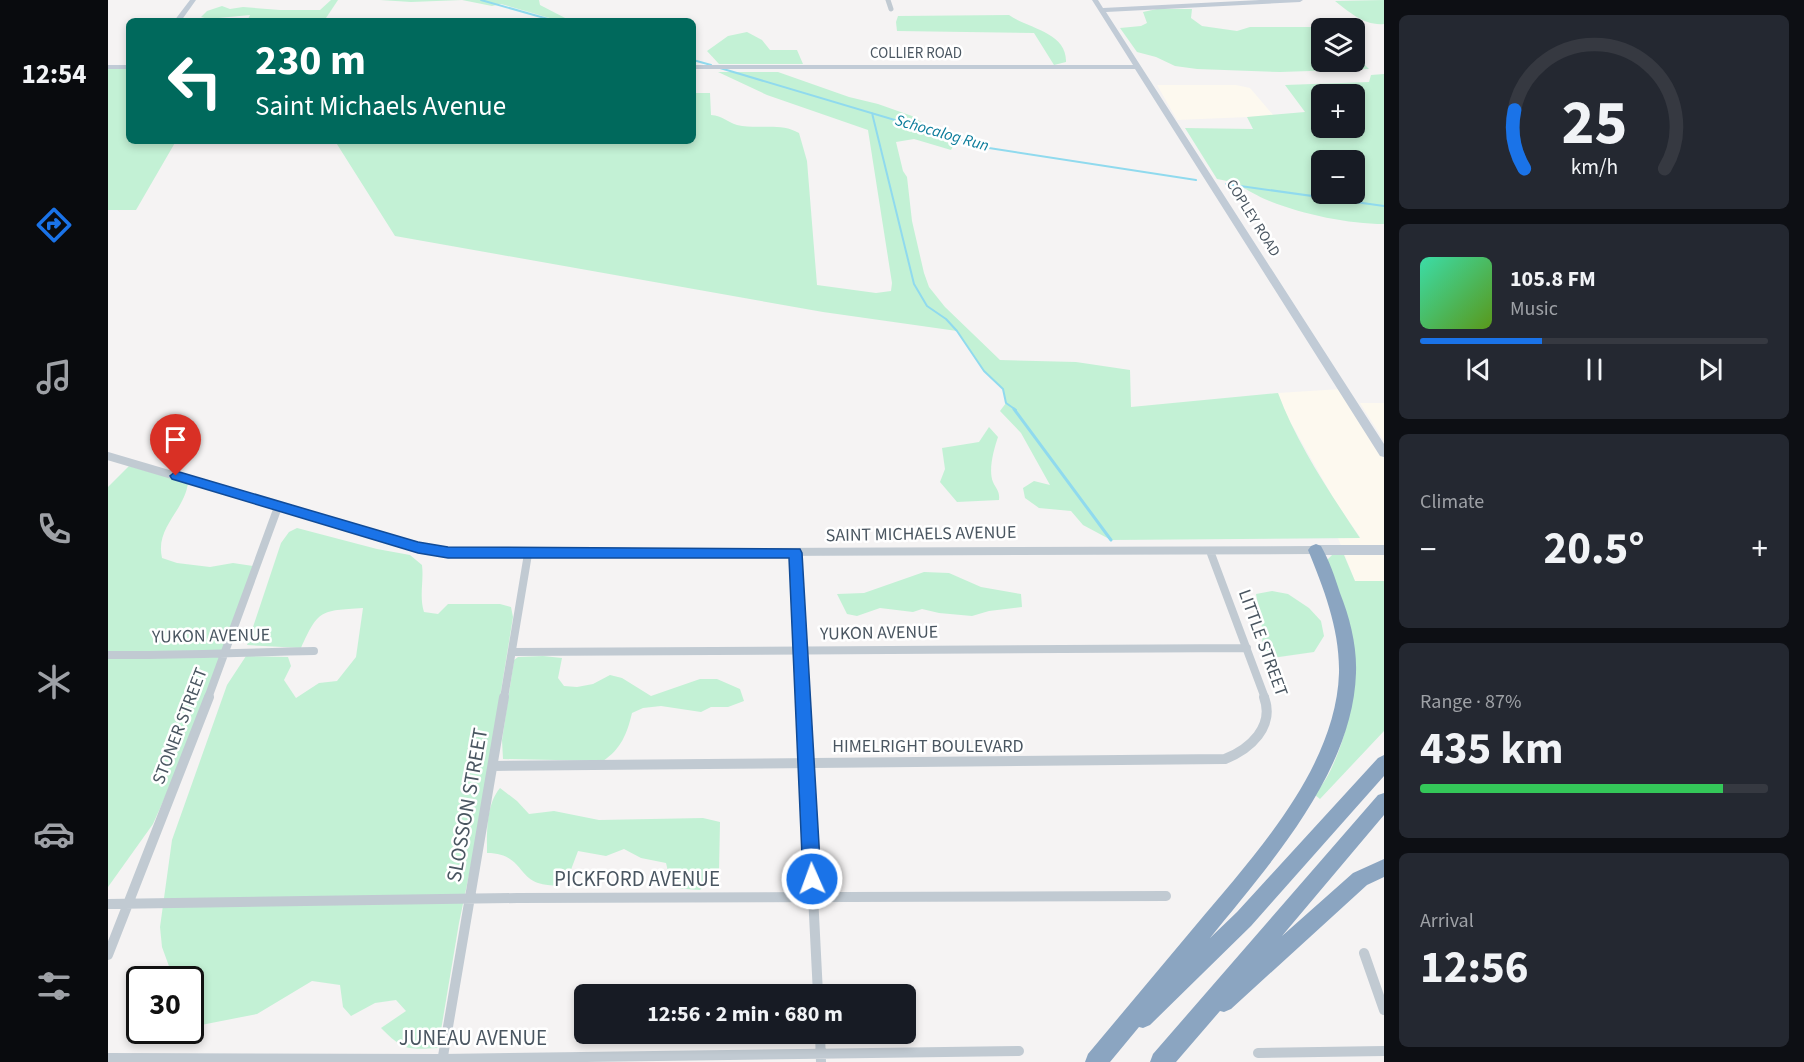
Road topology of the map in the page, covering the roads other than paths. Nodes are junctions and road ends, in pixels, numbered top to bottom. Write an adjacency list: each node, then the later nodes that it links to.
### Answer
1 (193, 0): 7 (main road)
2 (888, 0): 5 (street)
3 (1095, 0): 6 (main road, COPLEY ROAD)
4 (1300, 0): 6 (main road)
5 (891, 9)
6 (1101, 10): 11 (main road, COPLEY ROAD)
7 (179, 18)
8 (108, 67): 9 (main road)
9 (126, 67)
10 (696, 67): 11 (main road, COLLIER ROAD)
11 (1139, 67): 12 (main road, COPLEY ROAD)
12 (1384, 453)
13 (108, 456): 14 (street, SAINT MICHAELS AVENUE)
14 (278, 507): 19 (street, SAINT MICHAELS AVENUE); 23 (street, STONER STREET)
15 (1316, 550): 16 (main road); 17 (street, SAINT MICHAELS AVENUE); 48 (highway)
16 (1384, 550)
17 (1210, 551): 18 (street, SAINT MICHAELS AVENUE); 20 (street, LITTLE STREET)
18 (795, 553): 19 (street, SAINT MICHAELS AVENUE); 22 (street)
19 (528, 554): 24 (street, SLOSSON STREET)
20 (1247, 648): 22 (street, YUKON AVENUE); 26 (street, LITTLE STREET)
21 (314, 651): 23 (street, YUKON AVENUE)
22 (801, 651): 24 (street, YUKON AVENUE); 28 (street)
23 (226, 652): 25 (street, YUKON AVENUE); 36 (street, STONER STREET)
24 (512, 652): 29 (street, SLOSSON STREET)
25 (108, 655)
26 (1251, 745): 28 (street, HIMELRIGHT BOULEVARD)
27 (1384, 763): 48 (highway)
28 (807, 764): 29 (street, HIMELRIGHT BOULEVARD); 33 (street)
29 (493, 766): 34 (street, SLOSSON STREET)
30 (1384, 801): 41 (highway)
31 (1384, 868): 41 (highway)
32 (1166, 896): 33 (street, PICKFORD AVENUE)
33 (813, 897): 34 (street, PICKFORD AVENUE); 39 (street)
34 (469, 900): 36 (street, PICKFORD AVENUE); 47 (street, SLOSSON STREET)
35 (108, 904): 36 (street, PICKFORD AVENUE)
36 (128, 904): 38 (street, STONER STREET)
37 (1364, 953): 40 (street)
38 (108, 955)
39 (817, 984)
40 (1384, 1010)
41 (1177, 1045): 49 (highway)
42 (1019, 1051): 46 (street, JUNEAU AVENUE)
43 (1384, 1051): 44 (street)
44 (1258, 1053)
45 (108, 1058): 47 (street, JUNEAU AVENUE)
46 (821, 1058): 47 (street, JUNEAU AVENUE)
47 (442, 1060)
48 (1097, 1062)
49 (1161, 1062)

